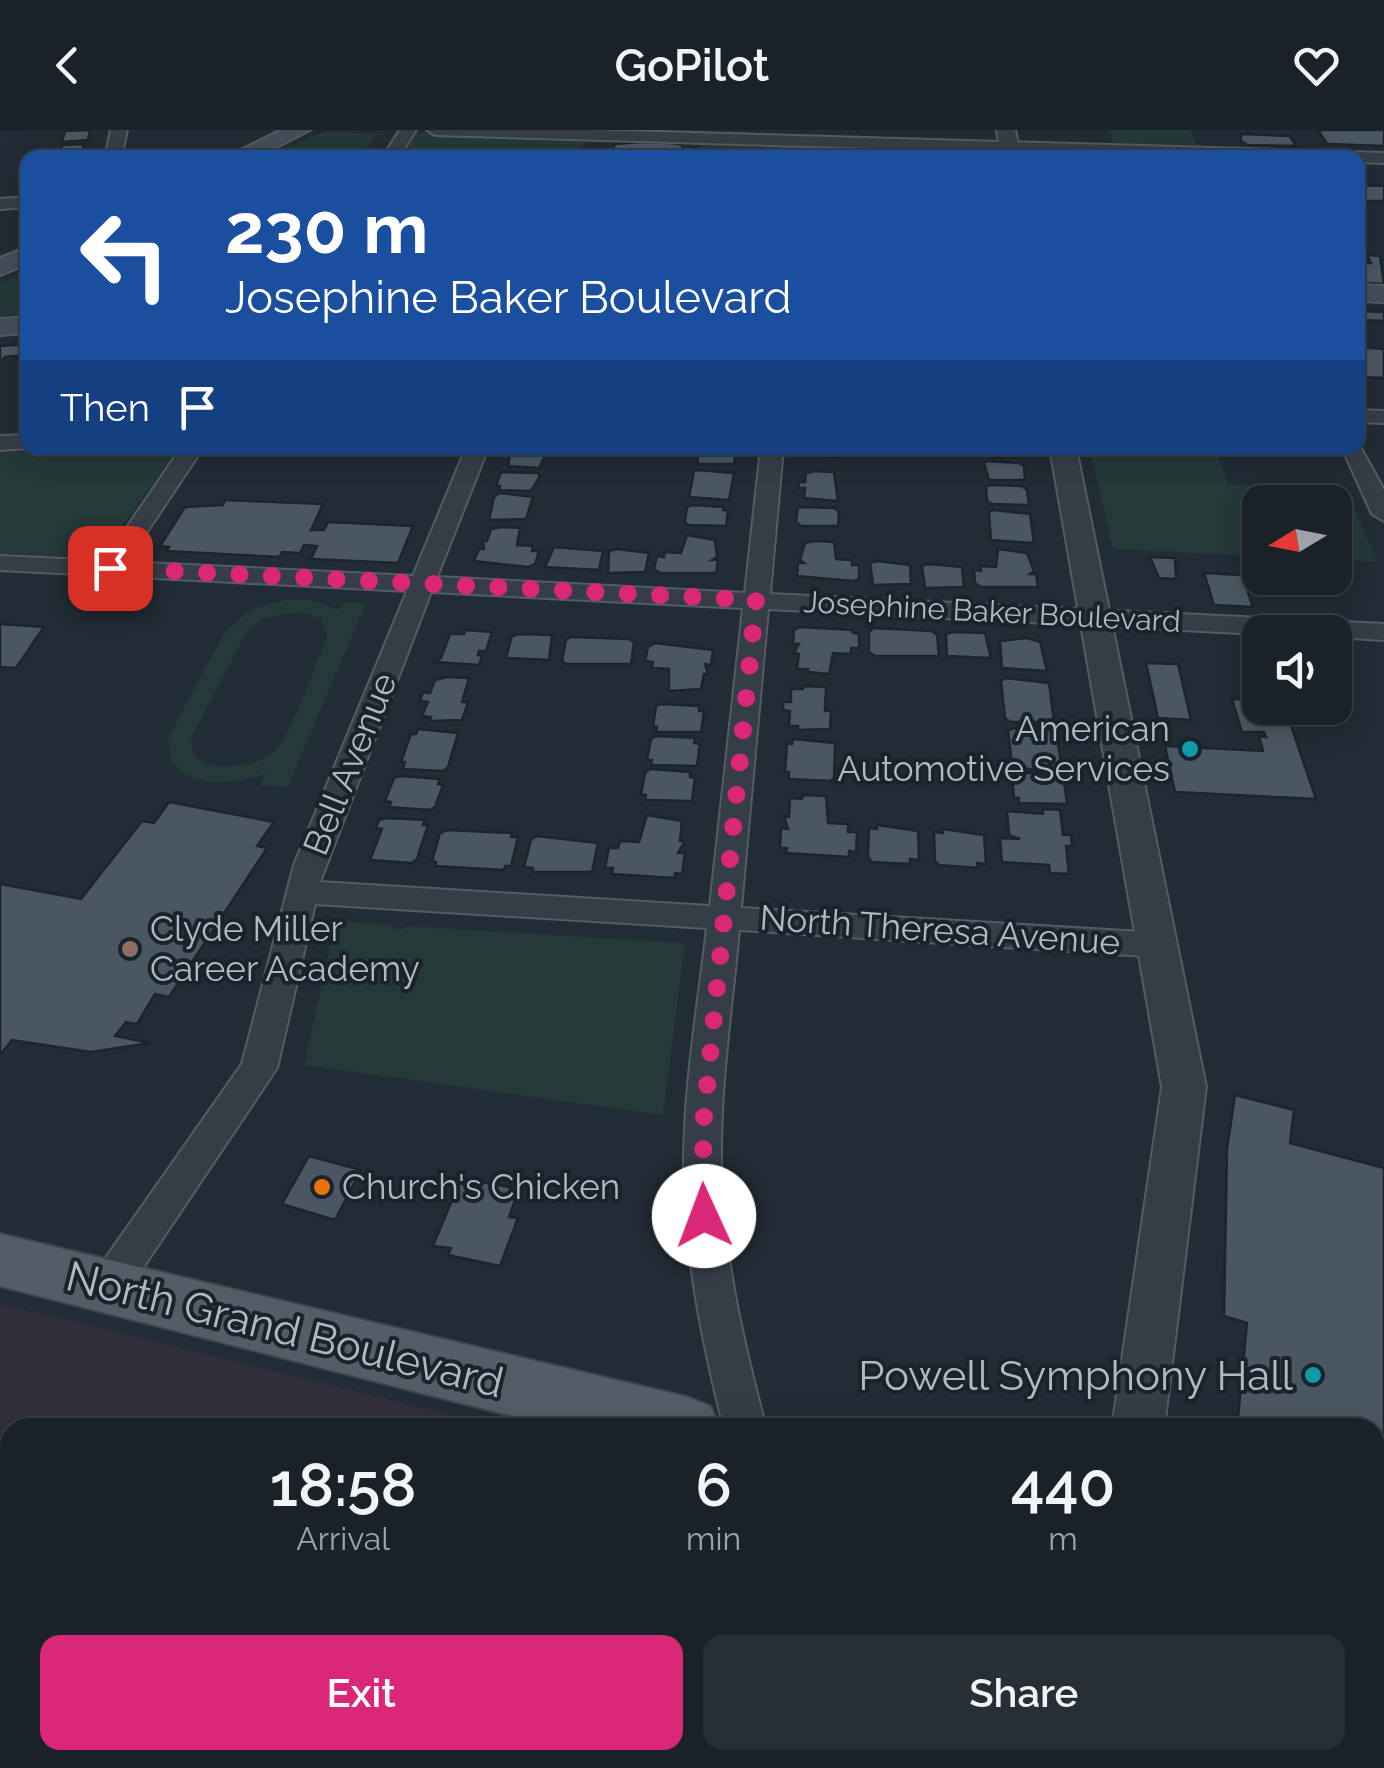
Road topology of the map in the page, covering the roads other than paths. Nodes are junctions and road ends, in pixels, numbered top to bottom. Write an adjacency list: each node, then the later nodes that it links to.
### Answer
1 (299, 130): 6 (main road)
2 (434, 130): 3 (street)
3 (596, 138): 4 (street)
4 (800, 143): 5 (street)
5 (1009, 145): 7 (street)
6 (254, 150)
7 (1114, 150)
8 (187, 455): 15 (street)
9 (474, 455): 16 (street, Bell Avenue)
10 (771, 455): 17 (street)
11 (1065, 455): 18 (street)
12 (1356, 455): 13 (street)
13 (1384, 514)
14 (0, 562): 15 (street, Josephine Baker Boulevard)
15 (110, 568): 16 (street, Josephine Baker Boulevard)
16 (422, 584): 17 (street, Josephine Baker Boulevard); 20 (street, Bell Avenue)
17 (756, 600): 18 (street, Josephine Baker Boulevard); 21 (street)
18 (1096, 616): 19 (street, Josephine Baker Boulevard); 22 (street)
19 (1384, 632)
20 (302, 892): 21 (street, North Theresa Avenue); 24 (street, Bell Avenue)
21 (726, 916): 22 (street, North Theresa Avenue); 26 (street)
22 (1160, 945): 27 (street)
23 (0, 1260): 24 (main road, North Grand Boulevard)
24 (110, 1284): 25 (main road, North Grand Boulevard)
25 (647, 1418)
26 (742, 1418)
27 (1139, 1418)

